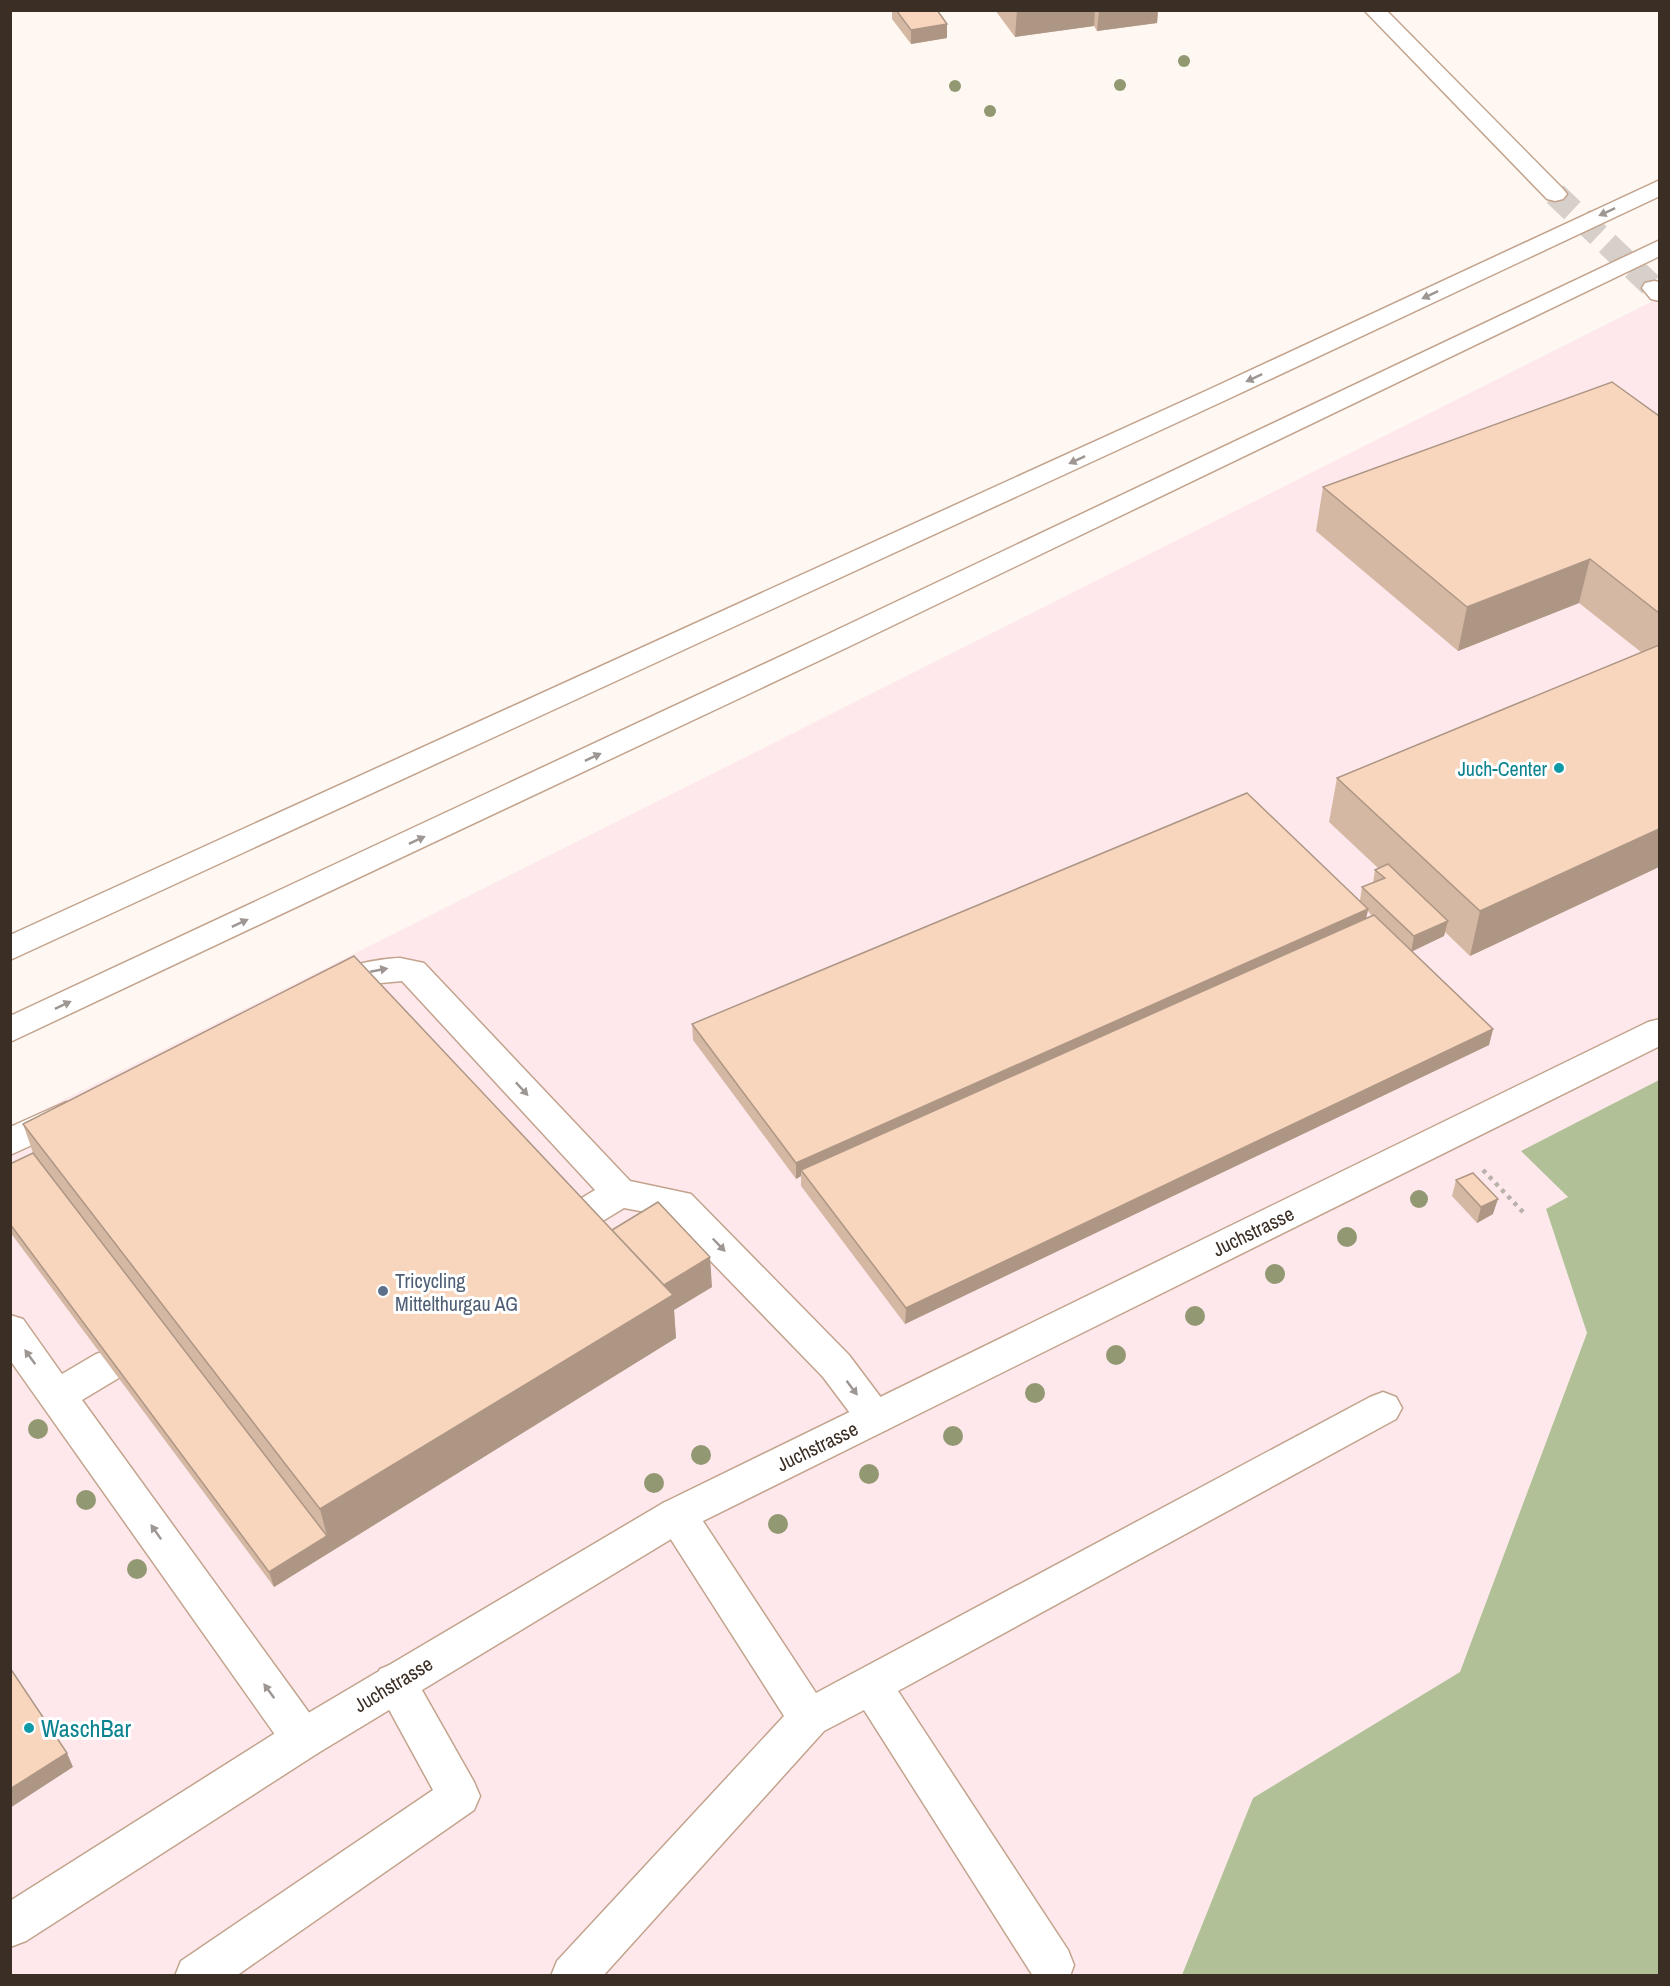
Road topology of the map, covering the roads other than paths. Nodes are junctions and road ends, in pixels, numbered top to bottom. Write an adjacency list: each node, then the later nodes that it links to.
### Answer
1 (1374, 10): 3 (main road)
2 (1659, 186): 5 (main road, one-way to 5)
3 (1555, 194)
4 (1659, 247): 7 (main road, one-way to 4)
5 (10, 949)
6 (297, 1003): 11 (main road, one-way to 11)
7 (10, 1030)
8 (1659, 1031): 17 (main road, Juchstrasse)
9 (95, 1101): 10 (main road)
10 (10, 1142)
11 (619, 1193): 12 (main road); 17 (main road, one-way to 17)
12 (570, 1223)
13 (10, 1330): 15 (main road, one-way to 13)
14 (109, 1365): 15 (main road)
15 (58, 1395): 22 (main road, one-way to 15)
16 (1383, 1408): 20 (main road)
17 (874, 1418): 18 (main road, Juchstrasse)
18 (677, 1515): 19 (main road, Juchstrasse); 21 (main road)
19 (394, 1683): 22 (main road, Juchstrasse); 25 (main road)
20 (871, 1685): 21 (main road); 24 (main road)
21 (809, 1718): 26 (main road)
22 (303, 1738): 23 (main road, Juchstrasse)
23 (10, 1926)
24 (1052, 1965)
25 (197, 1976)
26 (573, 1976)

